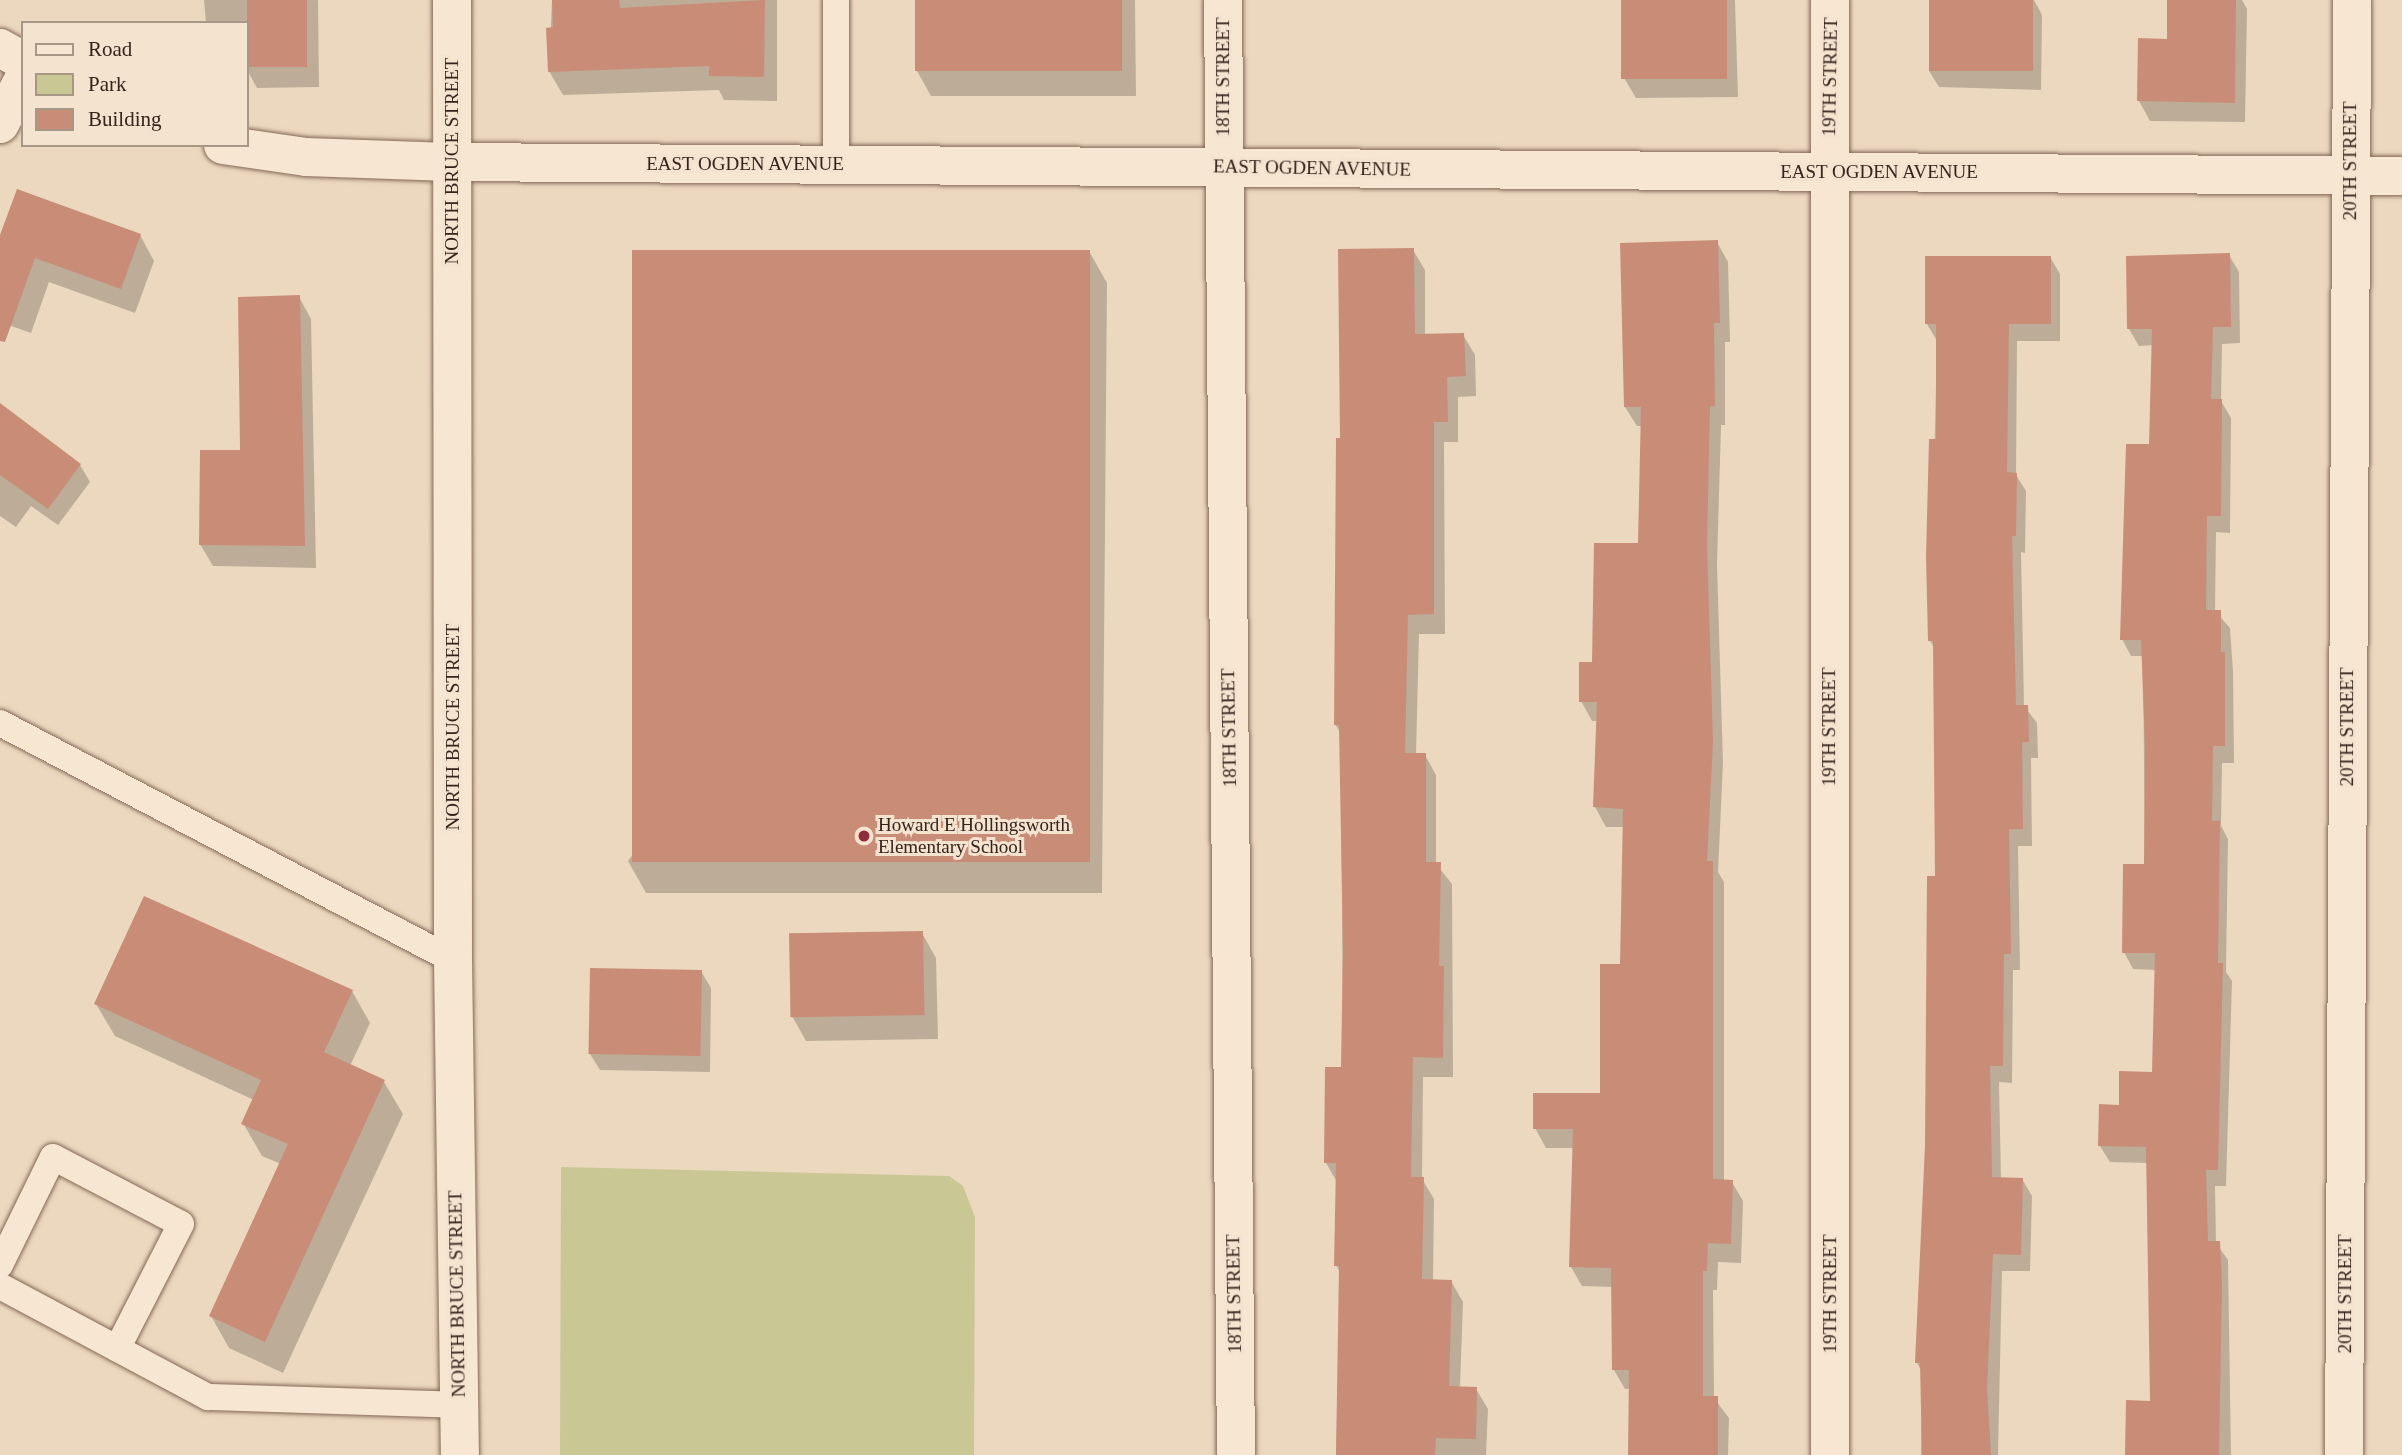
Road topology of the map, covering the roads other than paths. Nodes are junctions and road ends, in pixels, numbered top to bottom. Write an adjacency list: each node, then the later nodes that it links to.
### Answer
1 (452, 0): 11 (street, NORTH BRUCE STREET)
2 (836, 0): 12 (lane)
3 (1223, 0): 13 (street, 18TH STREET)
4 (1830, 0): 14 (street, 19TH STREET)
5 (2351, 0): 15 (street, 20TH STREET)
6 (0, 48): 7 (street)
7 (21, 60)
8 (21, 84): 9 (street)
9 (0, 124)
10 (237, 147): 11 (street, EAST OGDEN AVENUE)
11 (450, 162): 12 (street, EAST OGDEN AVENUE); 18 (street, NORTH BRUCE STREET)
12 (836, 164): 13 (street, EAST OGDEN AVENUE)
13 (1223, 167): 14 (street, EAST OGDEN AVENUE); 24 (street, 18TH STREET)
14 (1829, 172): 15 (street, EAST OGDEN AVENUE); 25 (street, 19TH STREET)
15 (2350, 176): 16 (street, EAST OGDEN AVENUE); 26 (street, 20TH STREET)
16 (2402, 176)
17 (0, 723): 18 (lane)
18 (453, 961): 22 (street, NORTH BRUCE STREET)
19 (0, 1265): 21 (lane)
20 (0, 1286): 21 (lane)
21 (117, 1349): 22 (lane)
22 (459, 1405): 23 (street, NORTH BRUCE STREET)
23 (460, 1455)
24 (1236, 1455)
25 (1830, 1455)
26 (2344, 1455)

